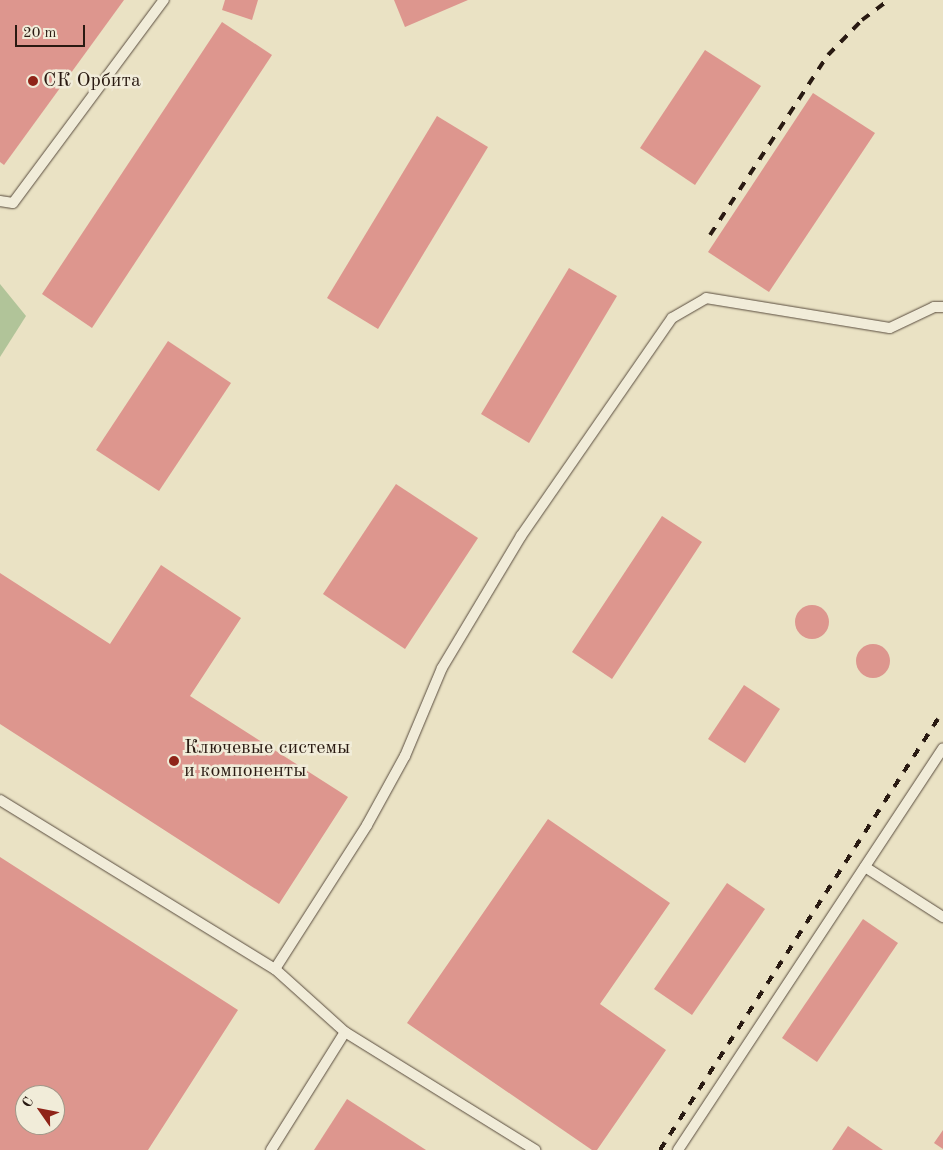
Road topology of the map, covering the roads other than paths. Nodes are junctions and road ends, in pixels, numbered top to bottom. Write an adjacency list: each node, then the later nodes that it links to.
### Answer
1 (164, 0): 2 (lane)
2 (0, 201)
3 (943, 307): 8 (lane)
4 (943, 748): 6 (lane)
5 (0, 800): 8 (lane)
6 (865, 867): 7 (lane); 12 (lane)
7 (943, 917)
8 (275, 969): 9 (lane)
9 (345, 1032): 10 (lane); 11 (lane)
10 (271, 1150)
11 (536, 1150)
12 (678, 1150)

